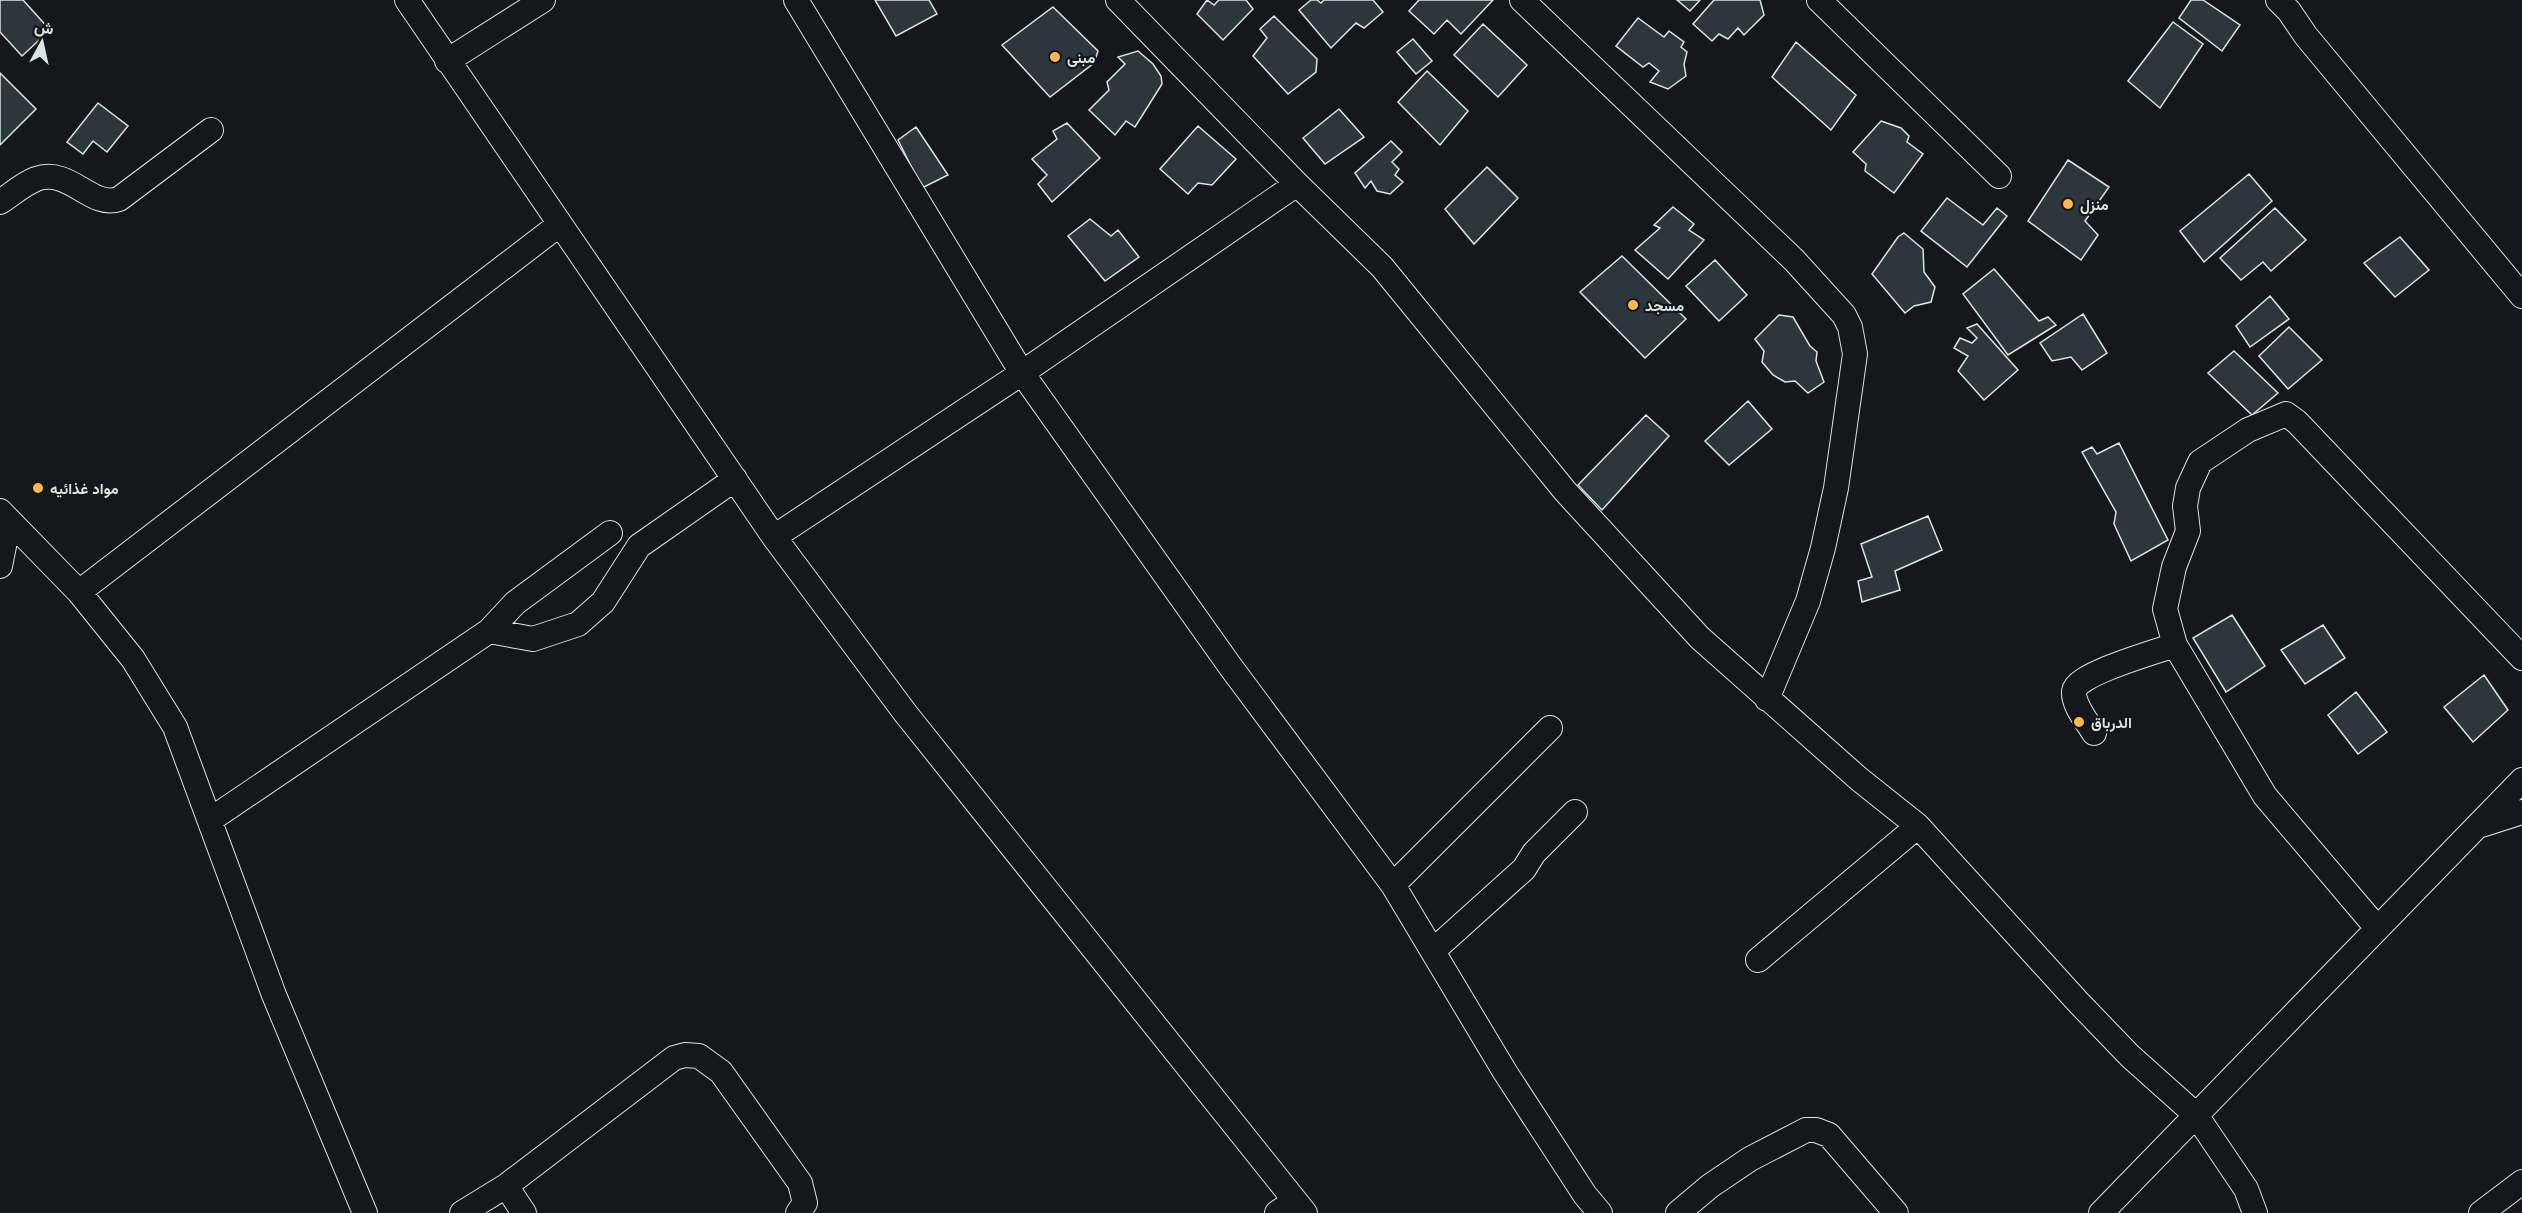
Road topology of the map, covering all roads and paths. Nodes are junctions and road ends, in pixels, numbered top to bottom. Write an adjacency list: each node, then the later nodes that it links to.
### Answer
1 (407, 0): 8 (street)
2 (543, 0): 8 (street)
3 (796, 0): 15 (street)
4 (1118, 0): 11 (street)
5 (1522, 0): 25 (street)
6 (1819, 0): 10 (street)
7 (2289, 4): 14 (street)
8 (447, 61): 13 (street)
9 (211, 130): 12 (street)
10 (1998, 176)
11 (1297, 184): 15 (street); 25 (street)
12 (0, 202)
13 (560, 224): 16 (street); 21 (street)
14 (2522, 296)
15 (1022, 373): 19 (street); 34 (street)
16 (735, 479): 19 (street); 22 (street)
17 (5, 516): 20 (street); 21 (street)
18 (610, 533): 22 (street)
19 (774, 537): 41 (street)
20 (0, 566)
21 (79, 592): 31 (street)
22 (489, 631): 31 (street)
23 (2175, 645): 24 (street); 27 (street); 35 (street)
24 (2522, 657)
25 (1767, 699): 32 (street)
26 (1550, 728): 34 (street)
27 (2094, 733)
28 (2522, 780): 33 (street)
29 (1575, 812): 36 (street)
30 (2522, 812): 33 (street)
31 (210, 820): 42 (street)
32 (1918, 826): 37 (street); 38 (street)
33 (2476, 827): 35 (street)
34 (1393, 885): 36 (street)
35 (2377, 928): 38 (street)
36 (1434, 950): 46 (street)
37 (1758, 960)
38 (2196, 1115): 49 (street); 50 (street)
39 (2522, 1182): 51 (street)
40 (506, 1186): 43 (street); 44 (street); 45 (street)
41 (1292, 1209)
42 (365, 1213)
43 (462, 1213)
44 (524, 1213)
45 (798, 1213)
46 (1599, 1213)
47 (1678, 1213): 48 (street)
48 (1896, 1213)
49 (2101, 1213)
50 (2255, 1213)
51 (2481, 1213)

